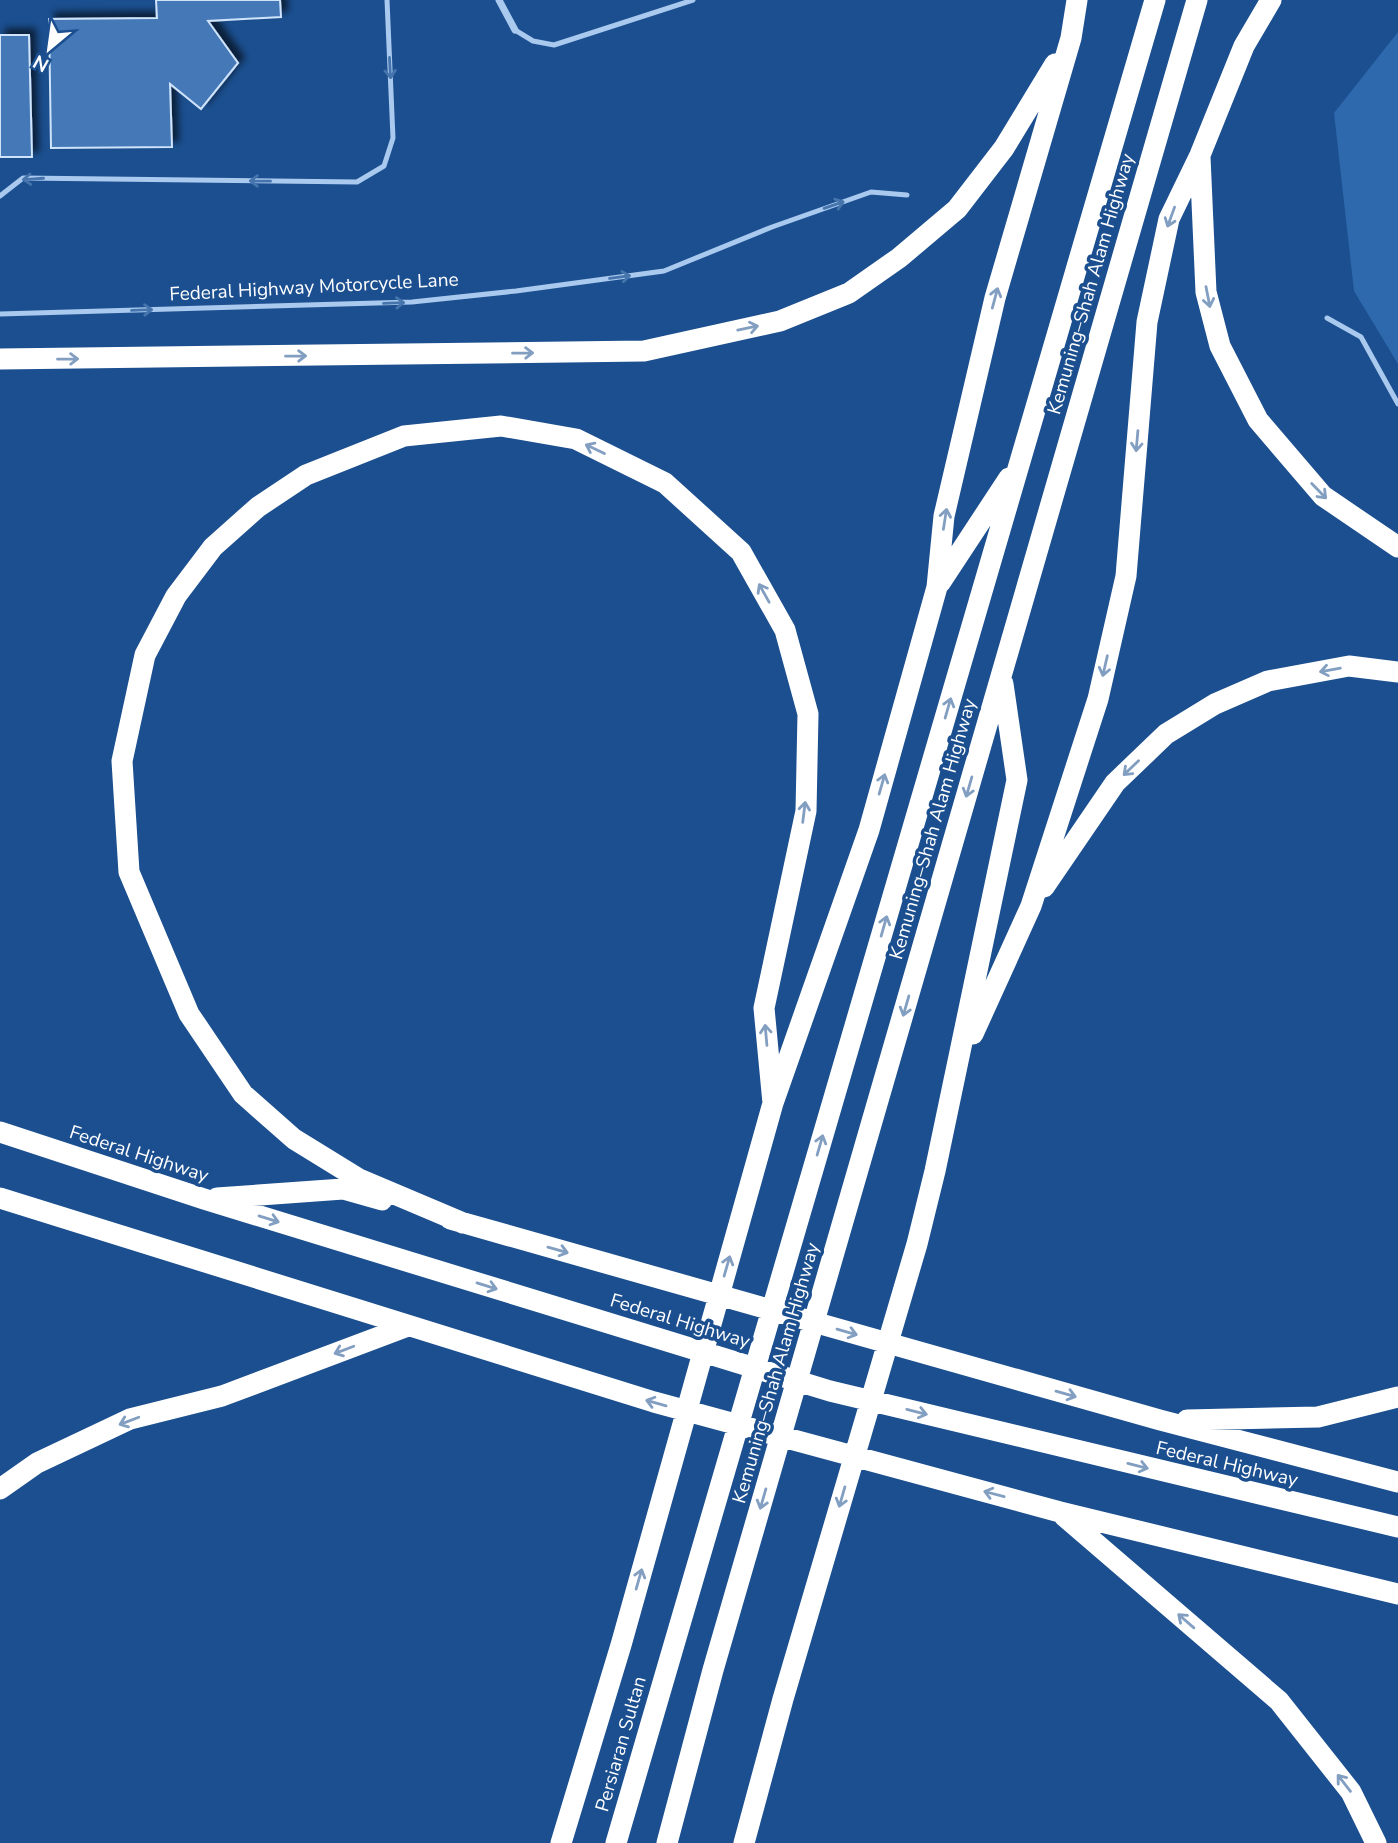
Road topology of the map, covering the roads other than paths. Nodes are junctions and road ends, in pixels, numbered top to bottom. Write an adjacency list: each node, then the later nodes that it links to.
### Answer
1 (387, 0): 12 (lane, one-way to 12)
2 (499, 0): 8 (street)
3 (693, 0): 8 (lane)
4 (1077, 0): 9 (highway)
5 (1155, 0): 17 (highway, Kemuning–Shah Alam Highway)
6 (1197, 0): 21 (highway, Kemuning–Shah Alam Highway)
7 (1271, 0): 10 (highway)
8 (515, 30)
9 (1070, 38): 15 (highway, one-way to 9); 19 (highway, one-way to 9)
10 (1200, 155): 18 (highway, one-way to 18); 22 (highway, one-way to 22)
11 (907, 195): 13 (lane, Federal Highway Motorcycle Lane, one-way to 11)
12 (0, 196)
13 (0, 314)
14 (1327, 318): 16 (lane)
15 (0, 359)
16 (1398, 404)
17 (1021, 459): 19 (highway); 37 (highway, Kemuning–Shah Alam Highway, one-way to 17)
18 (1398, 547)
19 (937, 587): 24 (highway, one-way to 19)
20 (1398, 672): 22 (highway, one-way to 22)
21 (1002, 675): 23 (highway); 40 (highway, Kemuning–Shah Alam Highway, one-way to 40)
22 (1031, 906): 23 (highway)
23 (956, 1070): 41 (highway, one-way to 41)
24 (773, 1103): 28 (highway, one-way to 28); 38 (highway, one-way to 24)
25 (0, 1132): 27 (highway, Federal Highway)
26 (0, 1198): 29 (highway)
27 (204, 1199): 28 (highway); 35 (highway, Federal Highway, one-way to 35)
28 (463, 1223): 31 (highway, one-way to 31)
29 (408, 1326): 33 (highway, one-way to 33); 34 (highway, one-way to 29)
30 (1398, 1397): 31 (highway)
31 (1160, 1420): 32 (highway)
32 (1398, 1482)
33 (0, 1489)
34 (1060, 1512): 36 (highway); 42 (highway, one-way to 34)
35 (1398, 1527)
36 (1398, 1594)
37 (670, 1659): 39 (highway, Persiaran Sultan)
38 (561, 1843)
39 (616, 1843)
40 (667, 1843)
41 (744, 1843)
42 (1376, 1843)

